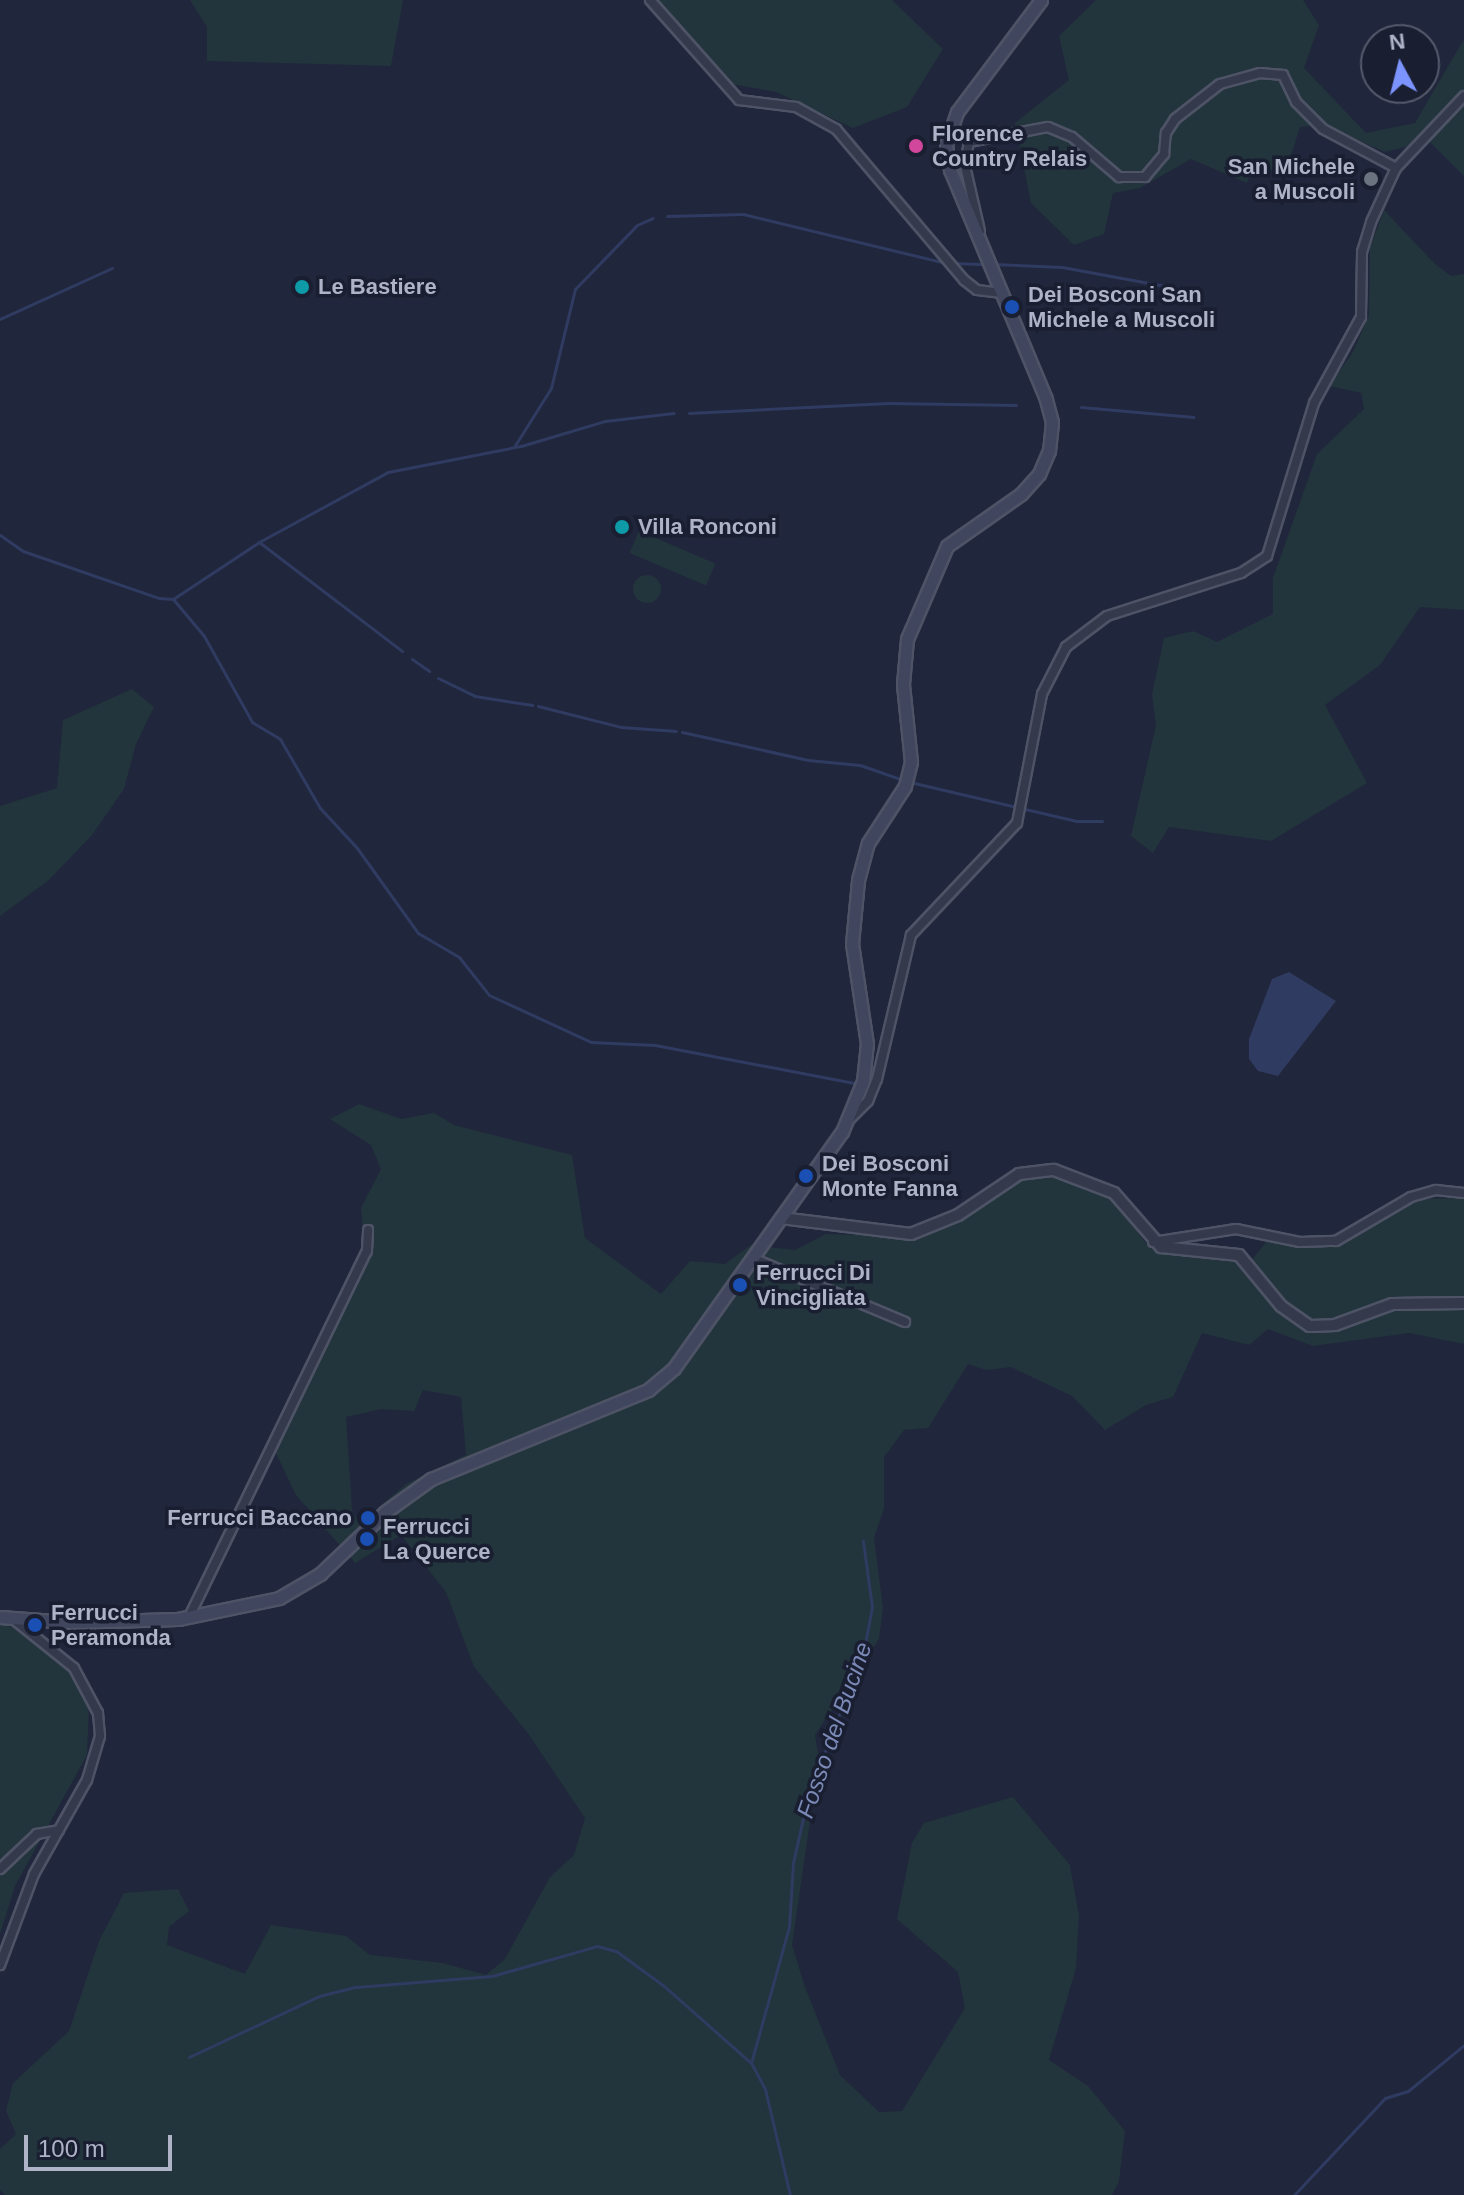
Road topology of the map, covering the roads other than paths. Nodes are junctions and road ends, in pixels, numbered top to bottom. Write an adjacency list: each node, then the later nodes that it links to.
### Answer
1 (650, 0): 6 (street)
2 (1041, 0): 5 (main road)
3 (1464, 96): 4 (street)
4 (1396, 168): 5 (street); 7 (street)
5 (981, 246): 6 (main road)
6 (1000, 293): 7 (main road)
7 (849, 1120): 9 (main road)
8 (1464, 1193): 11 (street)
9 (781, 1218): 11 (street); 12 (main road)
10 (368, 1230): 15 (street)
11 (1152, 1242): 13 (street)
12 (752, 1258): 14 (street); 15 (main road)
13 (1464, 1303)
14 (905, 1322)
15 (189, 1617): 16 (main road)
16 (6, 1618): 17 (street)
17 (59, 1830): 18 (street); 19 (street)
18 (0, 1869)
19 (0, 1965)

